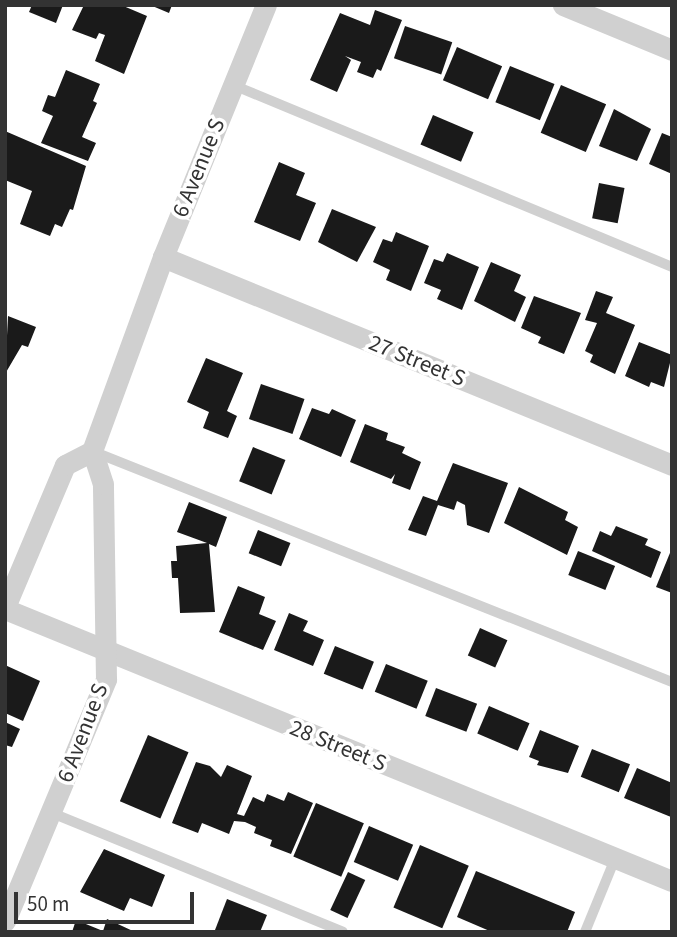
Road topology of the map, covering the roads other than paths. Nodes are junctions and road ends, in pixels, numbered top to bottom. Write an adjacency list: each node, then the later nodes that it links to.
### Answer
1 (265, 5): 4 (street, 6 Avenue S)
2 (563, 5): 3 (street)
3 (672, 50)
4 (233, 85): 5 (street, 6 Avenue S); 6 (lane)
5 (163, 257): 7 (street, 6 Avenue S); 8 (street, 27 Street S)
6 (672, 267)
7 (92, 451): 9 (street); 10 (street, 6 Avenue S); 11 (lane)
8 (672, 465)
9 (5, 608): 10 (street, 28 Street S)
10 (106, 650): 12 (street, 6 Avenue S); 13 (street, 28 Street S)
11 (672, 682)
12 (52, 813): 15 (street, 6 Avenue S); 16 (lane)
13 (615, 859): 14 (street, 28 Street S); 17 (lane)
14 (672, 881)
15 (5, 921)
16 (343, 932)
17 (585, 932)

